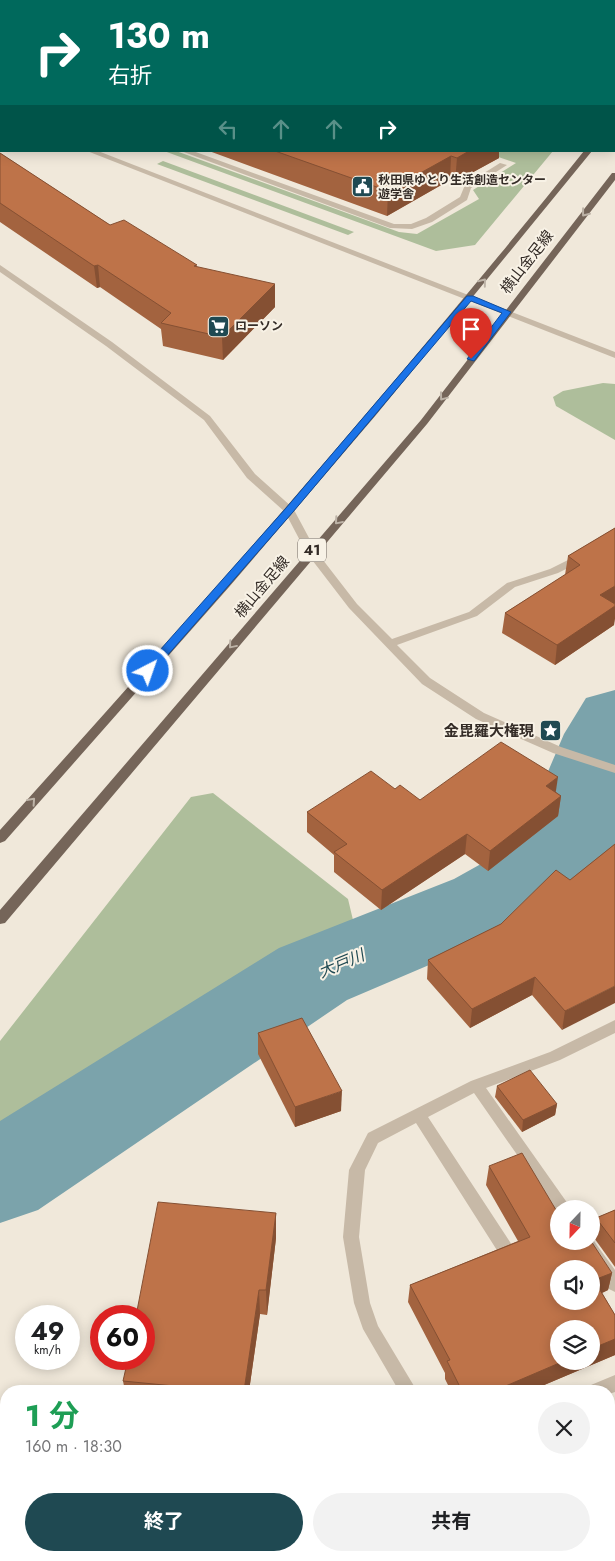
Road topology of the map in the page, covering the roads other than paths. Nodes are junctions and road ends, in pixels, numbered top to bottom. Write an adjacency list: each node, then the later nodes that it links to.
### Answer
1 (94, 152): 7 (street)
2 (188, 152): 4 (street)
3 (587, 152): 7 (main road, 横山金足線, one-way to 3)
4 (503, 165)
5 (615, 175): 8 (main road, 横山金足線 / 41, one-way to 8)
6 (0, 268): 10 (street)
7 (470, 297): 8 (street); 10 (main road, 横山金足線)
8 (507, 312): 9 (street); 11 (main road, 横山金足線 / 41, one-way to 11)
9 (615, 355)
10 (289, 510): 11 (street); 15 (main road, 横山金足線, one-way to 10)
11 (311, 552): 13 (street); 16 (main road, 横山金足線 / 41, one-way to 16)
12 (589, 553): 13 (street)
13 (389, 644): 14 (street)
14 (615, 769)
15 (0, 838)
16 (0, 919)
17 (615, 1026): 18 (street)
18 (476, 1085): 19 (street); 20 (street)
19 (418, 1114): 21 (street); 24 (street)
20 (556, 1200)
21 (506, 1250)
22 (591, 1250): 23 (street)
23 (615, 1284)
24 (405, 1385)

